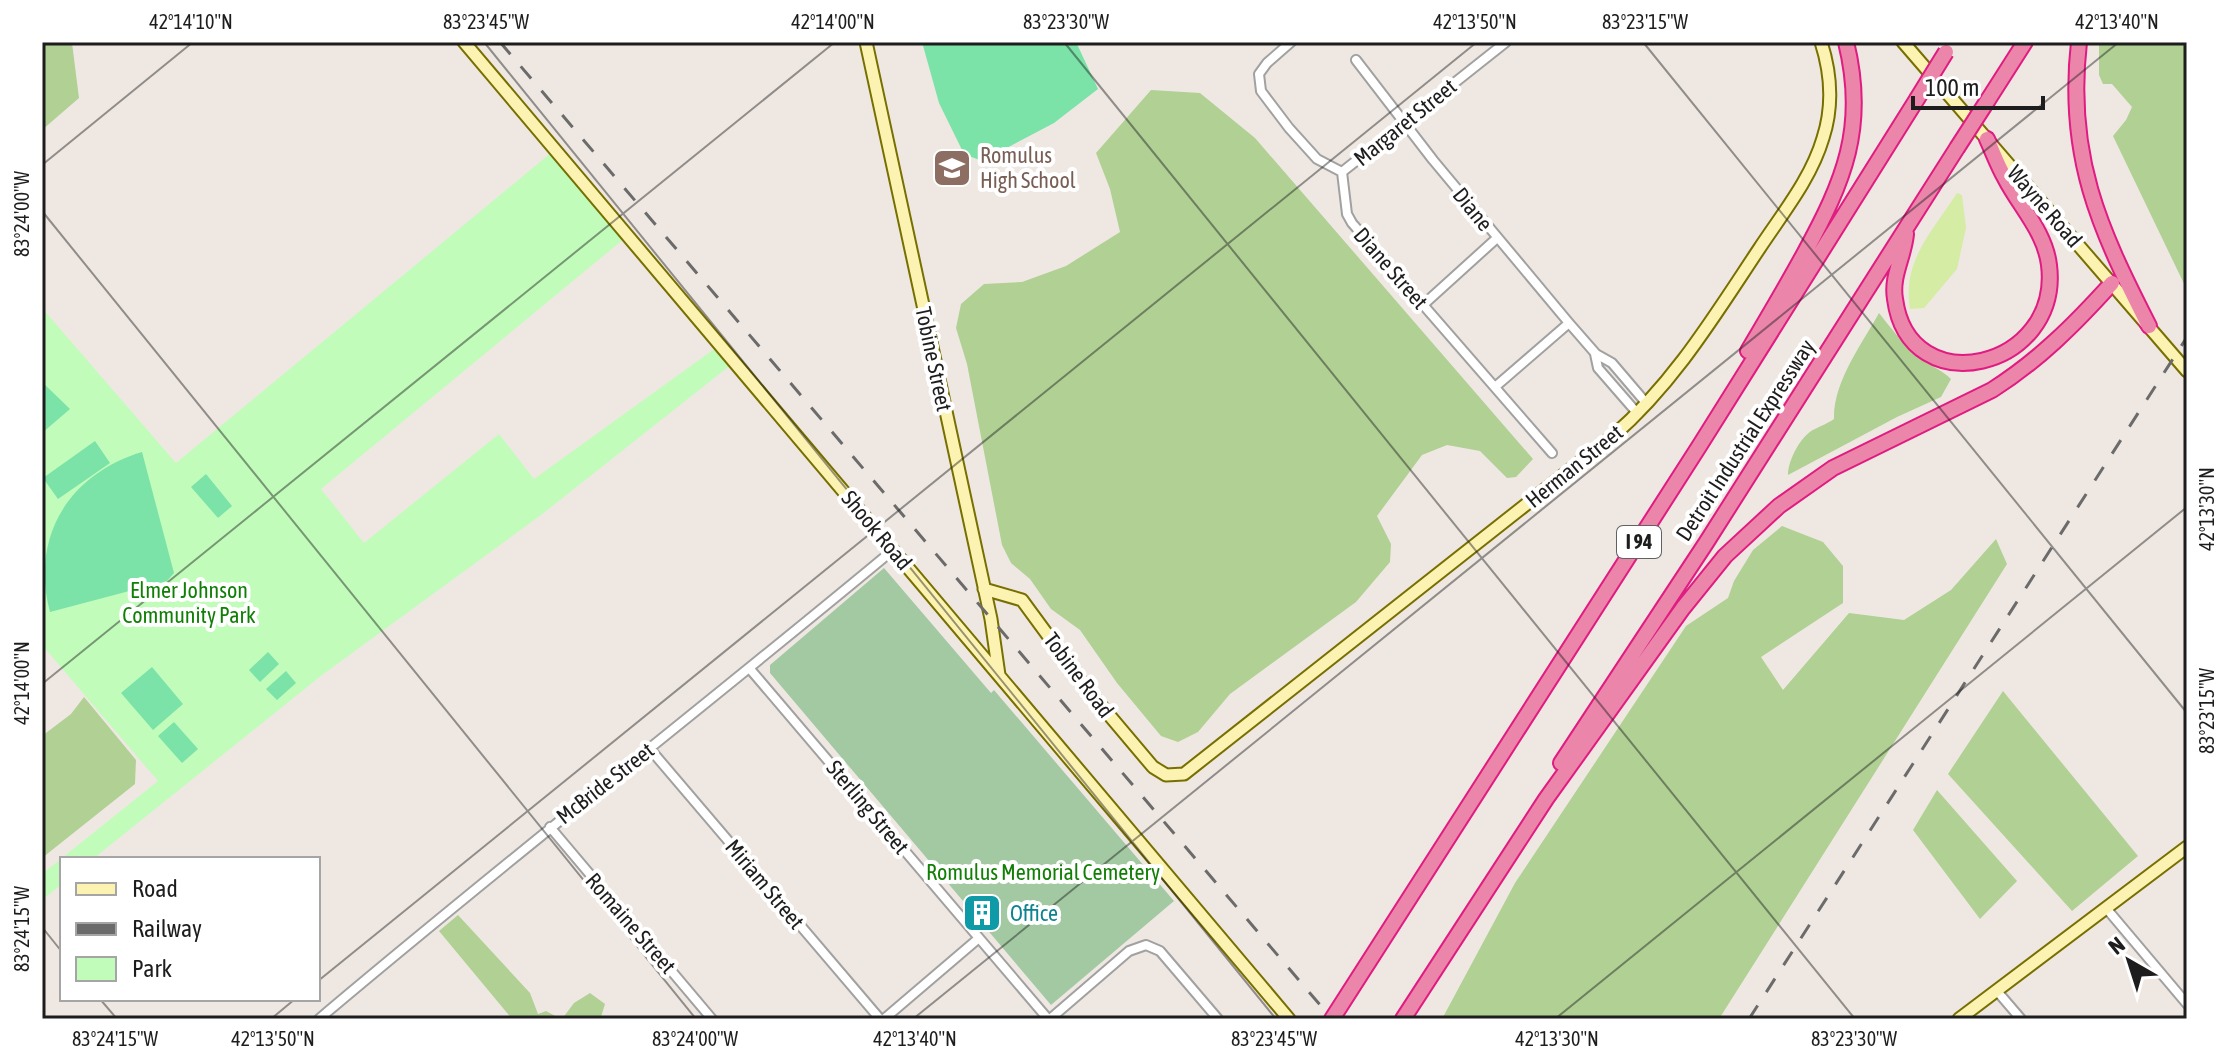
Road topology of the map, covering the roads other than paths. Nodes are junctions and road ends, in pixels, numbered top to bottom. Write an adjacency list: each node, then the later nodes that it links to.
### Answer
1 (464, 42): 29 (street, Shook Road)
2 (866, 42): 30 (street, Tobine Street)
3 (1291, 42): 15 (street)
4 (1506, 42): 10 (street, Margaret Street)
5 (1821, 42): 25 (street, Herman Street)
6 (1846, 42): 27 (highway)
7 (1903, 42): 14 (street, Wayne Road)
8 (2025, 42): 16 (highway, Detroit Industrial Expressway / I 94, bridge)
9 (2079, 42): 21 (highway)
10 (1495, 46): 13 (street, Margaret Street)
11 (1949, 47): 27 (highway, Detroit Industrial Expressway / I 94, bridge)
12 (1356, 60): 13 (street, Diane)
13 (1404, 122): 15 (street, Margaret Street); 17 (street, Diane)
14 (1987, 139): 16 (highway); 18 (street, Wayne Road)
15 (1342, 172): 19 (street, Diane Street)
16 (1906, 230): 48 (highway, Detroit Industrial Expressway / I 94)
17 (1497, 238): 19 (street); 20 (street, Diane)
18 (2112, 283): 21 (street, Wayne Road); 49 (highway)
19 (1423, 305): 24 (street, Diane Street)
20 (1569, 323): 22 (street, Diane); 24 (street)
21 (2149, 326): 23 (street, Wayne Road)
22 (1595, 354): 25 (street, Diane); 26 (street, Diane)
23 (2187, 371)
24 (1495, 387): 28 (street, Diane Street)
25 (1647, 404): 26 (street, Herman Street)
26 (1638, 414): 34 (street, Herman Street)
27 (1700, 445): 47 (highway, Detroit Industrial Expressway / I 94)
28 (1552, 453)
29 (893, 550): 31 (street, McBride Street); 32 (street, Shook Road)
30 (984, 589): 32 (street, Tobine Street); 34 (street, Tobine Road)
31 (750, 669): 33 (street, McBride Street); 38 (street, Sterling Street)
32 (999, 676): 41 (street, Shook Road)
33 (650, 749): 35 (street, McBride Street); 44 (street, Miriam Street)
34 (1166, 775)
35 (550, 827): 42 (street, McBride Street); 43 (street, Romaine Street)
36 (2187, 847): 37 (street)
37 (2106, 908): 39 (street); 40 (street)
38 (979, 938): 44 (street); 45 (street, Sterling Street)
39 (1997, 991): 50 (street); 51 (street)
40 (2187, 1004)
41 (1287, 1018)
42 (319, 1019)
43 (712, 1019)
44 (882, 1019)
45 (1049, 1019): 46 (street)
46 (1218, 1019)
47 (1332, 1019)
48 (1392, 1019)
49 (1403, 1019)
50 (1959, 1019)
51 (2021, 1019)

